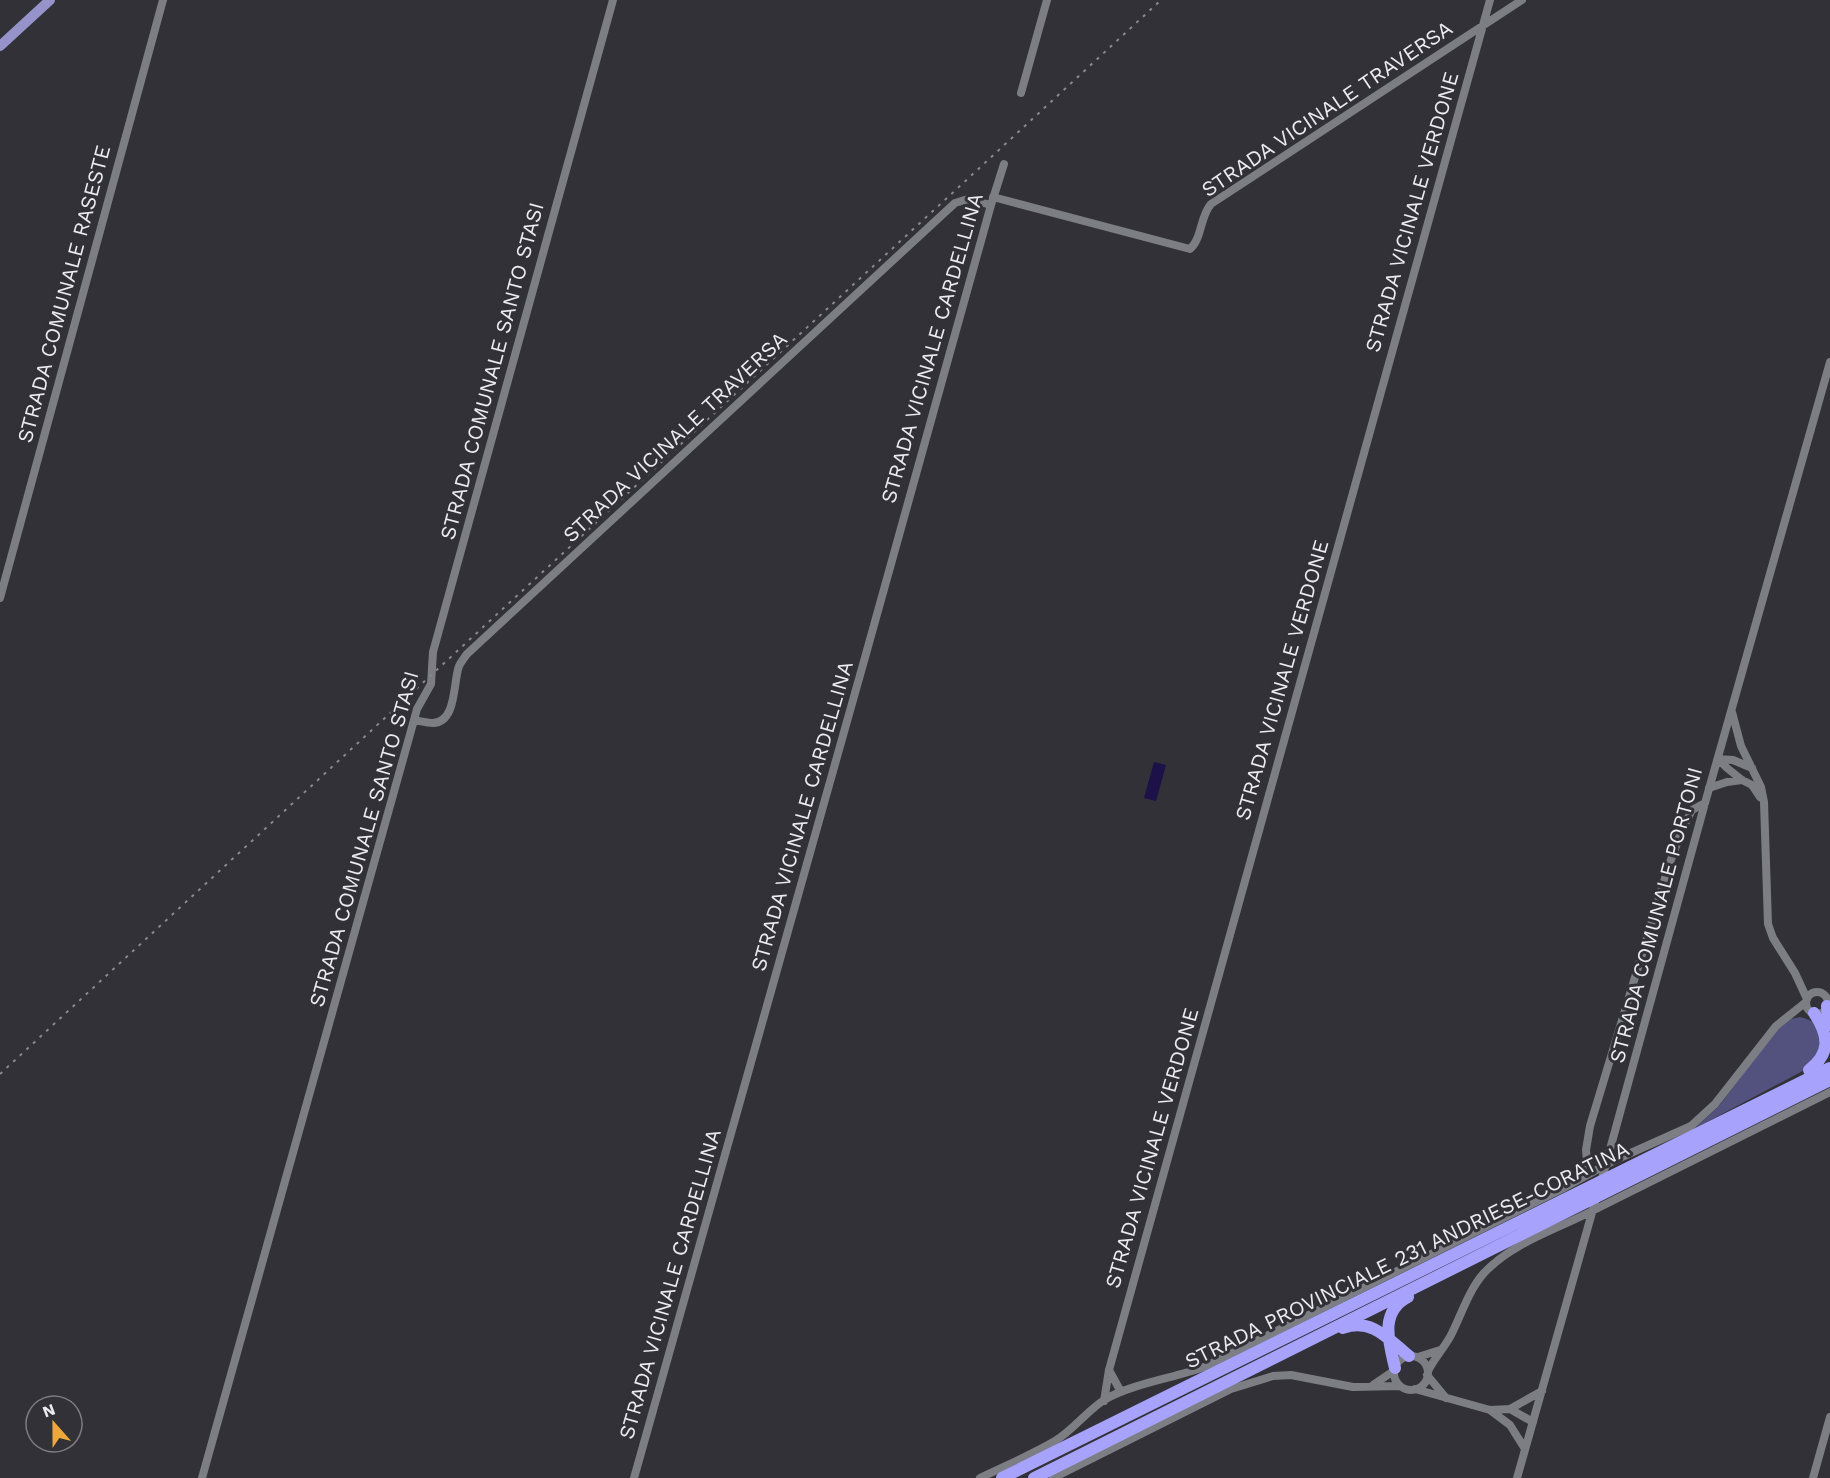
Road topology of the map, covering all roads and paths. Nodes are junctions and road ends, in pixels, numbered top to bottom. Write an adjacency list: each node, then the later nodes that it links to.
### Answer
1 (50, 0): 8 (main road)
2 (163, 0): 13 (street, STRADA COMUNALE RASESTE)
3 (612, 0): 15 (street, STRADA COMUNALE SANTO STASI)
4 (1047, 0): 9 (street)
5 (1490, 0): 7 (street, STRADA VICINALE VERDONE)
6 (1522, 0): 7 (street, STRADA VICINALE TRAVERSA)
7 (1483, 25): 11 (street, STRADA VICINALE TRAVERSA); 41 (street, STRADA VICINALE VERDONE)
8 (0, 46)
9 (1022, 93)
10 (1004, 164): 11 (street, STRADA VICINALE CARDELLINA)
11 (992, 201): 15 (street, STRADA VICINALE TRAVERSA); 57 (street, STRADA VICINALE CARDELLINA)
12 (1830, 362): 14 (street, STRADA COMUNALE PORTONI)
13 (0, 598)
14 (1732, 711): 16 (street, STRADA COMUNALE PORTONI); 17 (street)
15 (414, 720): 56 (street, STRADA COMUNALE SANTO STASI)
16 (1718, 759): 17 (street); 18 (street); 19 (street, STRADA COMUNALE PORTONI)
17 (1752, 768): 20 (street)
18 (1742, 780): 19 (street); 20 (street)
19 (1710, 788): 21 (street, STRADA COMUNALE PORTONI)
20 (1764, 802): 22 (street)
21 (1705, 803): 34 (street); 46 (street, STRADA COMUNALE PORTONI)
22 (1796, 973): 24 (street); 25 (street)
23 (1830, 988): 24 (street)
24 (1818, 992): 25 (street); 26 (street)
25 (1806, 1000): 27 (street); 28 (street)
26 (1828, 1003): 27 (street); 29 (highway)
27 (1812, 1012): 28 (street); 33 (highway)
28 (1788, 1015): 34 (street)
29 (1830, 1025)
30 (1830, 1068): 33 (highway, STRADA PROVINCIALE 231 ANDRIESE-CORATINA)
31 (1830, 1080): 35 (highway, STRADA PROVINCIALE 231 ANDRIESE-CORATINA)
32 (1830, 1092): 37 (street)
33 (1754, 1106): 59 (highway, STRADA PROVINCIALE 231 ANDRIESE-CORATINA)
34 (1588, 1174): 47 (street)
35 (1474, 1258): 36 (highway); 39 (highway, STRADA PROVINCIALE 231 ANDRIESE-CORATINA)
36 (1388, 1339): 38 (highway); 39 (highway); 40 (highway)
37 (1440, 1350): 38 (street); 42 (street)
38 (1414, 1357): 40 (street); 42 (street)
39 (1268, 1360): 60 (highway, STRADA PROVINCIALE 231 ANDRIESE-CORATINA)
40 (1395, 1369): 43 (street); 44 (street)
41 (1109, 1370): 47 (street); 49 (street, STRADA VICINALE VERDONE)
42 (1428, 1373): 45 (street); 48 (street)
43 (1373, 1385): 44 (street); 61 (street)
44 (1401, 1386): 45 (street)
45 (1415, 1389): 48 (street)
46 (1542, 1391): 50 (street); 53 (street, STRADA COMUNALE PORTONI)
47 (1121, 1392): 49 (street)
48 (1446, 1398): 51 (street)
49 (1104, 1401): 58 (street)
50 (1510, 1409): 51 (street); 53 (street)
51 (1490, 1410): 54 (street)
52 (1830, 1417): 63 (street)
53 (1533, 1422): 54 (street); 55 (street, STRADA COMUNALE PORTONI)
54 (1510, 1425): 55 (street)
55 (1525, 1449): 62 (street, STRADA COMUNALE PORTONI)
56 (202, 1478)
57 (634, 1478)
58 (980, 1478)
59 (1002, 1478)
60 (1034, 1478)
61 (1053, 1478)
62 (1517, 1478)
63 (1813, 1478)

